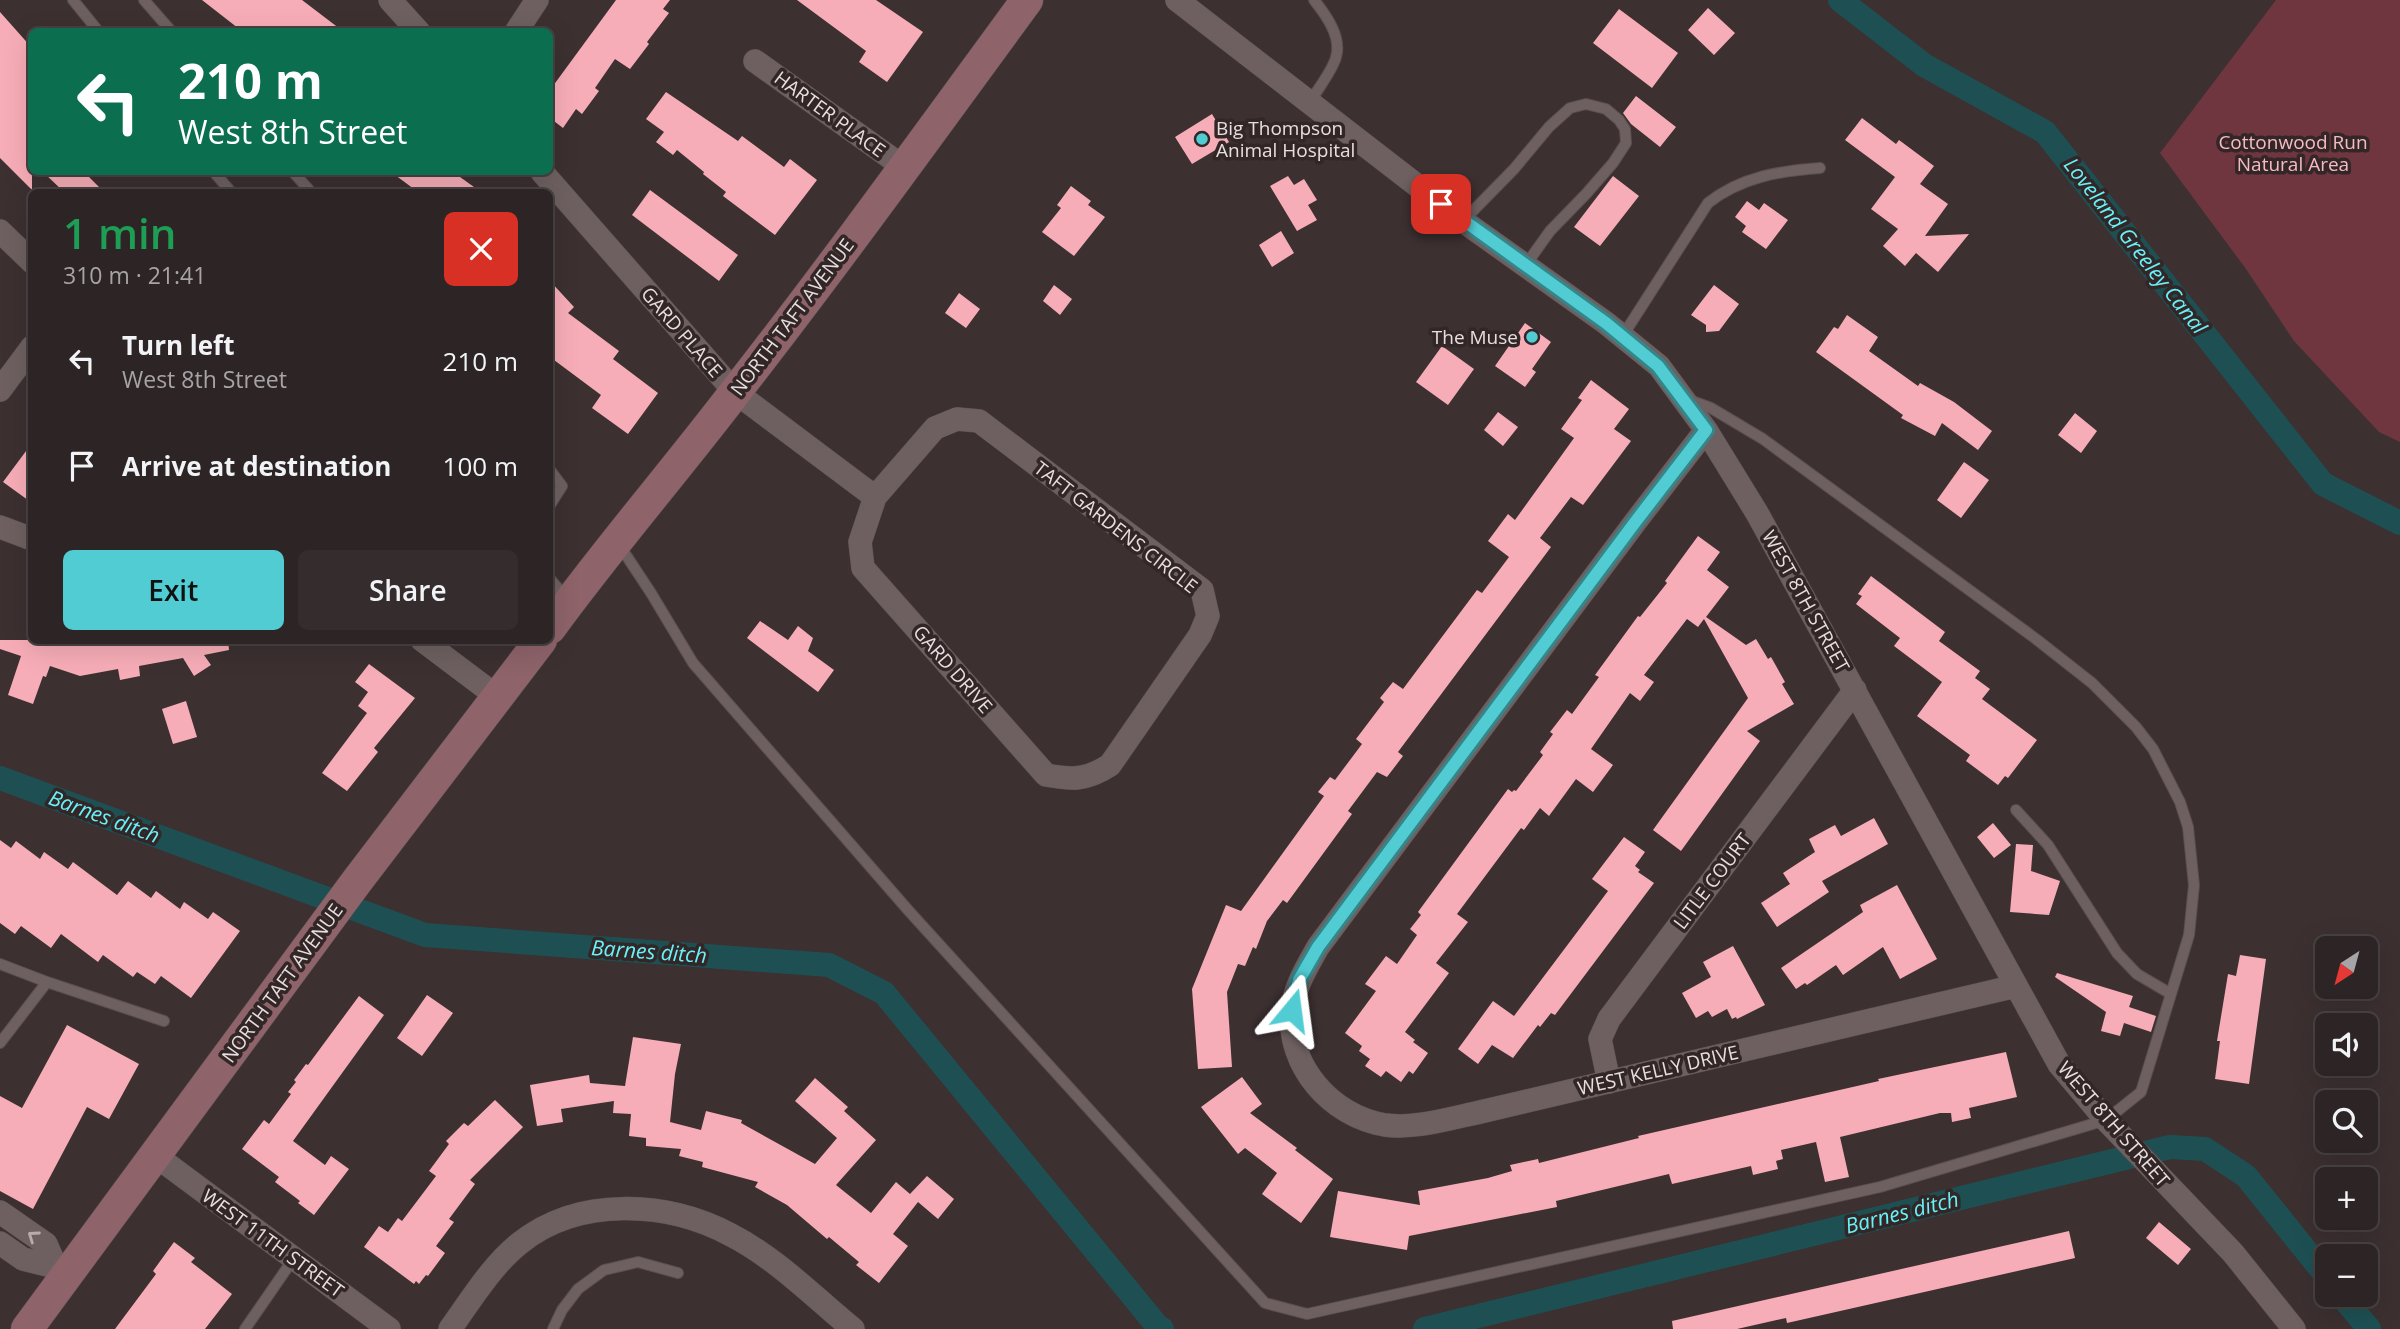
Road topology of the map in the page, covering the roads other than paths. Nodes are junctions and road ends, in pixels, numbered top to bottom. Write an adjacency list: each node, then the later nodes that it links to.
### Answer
1 (73, 0): 8 (lane)
2 (144, 0): 9 (lane)
3 (390, 0): 10 (street)
4 (537, 0): 11 (street)
5 (1027, 0): 14 (main road, NORTH TAFT AVENUE)
6 (1177, 0): 13 (street, WEST 8TH STREET)
7 (1314, 0): 13 (lane)
8 (96, 28)
9 (168, 28)
10 (415, 28)
11 (519, 28)
12 (755, 61): 14 (street, HARTER PLACE)
13 (1310, 102): 21 (street, WEST 8TH STREET)
14 (905, 168): 28 (main road, NORTH TAFT AVENUE)
15 (1820, 168): 25 (lane)
16 (217, 175): 19 (lane)
17 (296, 175): 20 (lane)
18 (545, 175): 28 (street, GARD PLACE)
19 (228, 189)
20 (308, 189)
21 (1463, 220): 24 (street, WEST 8TH STREET); 24 (lane)
22 (0, 231): 23 (street)
23 (28, 258)
24 (1525, 266): 25 (street, WEST 8TH STREET)
25 (1622, 337): 29 (street, WEST 8TH STREET)
26 (28, 352): 27 (street)
27 (0, 390)
28 (735, 392): 32 (street, GARD PLACE); 36 (main road, NORTH TAFT AVENUE)
29 (1682, 398): 30 (street, WEST 8TH STREET); 48 (lane)
30 (1706, 430): 41 (street, WEST 8TH STREET); 51 (street, WEST KELLY DRIVE)
31 (553, 474): 33 (lane)
32 (875, 497): 43 (street, GARD DRIVE); 43 (street, TAFT GARDENS CIRCLE)
33 (553, 500)
34 (0, 527): 35 (street)
35 (28, 538)
36 (616, 540): 37 (main road, NORTH TAFT AVENUE); 52 (lane)
37 (559, 590): 38 (main road, NORTH TAFT AVENUE)
38 (553, 615)
39 (427, 644): 42 (street)
40 (538, 644): 42 (main road, NORTH TAFT AVENUE)
41 (1855, 690): 47 (street, WEST 8TH STREET); 51 (street, LITLE COURT)
42 (499, 698): 53 (main road, NORTH TAFT AVENUE)
43 (1110, 765)
44 (2016, 810): 48 (lane)
45 (0, 964): 46 (lane)
46 (47, 982): 49 (lane); 50 (lane)
47 (2016, 986): 51 (street, WEST KELLY DRIVE); 52 (street, WEST 8TH STREET)
48 (2171, 994): 52 (lane)
49 (164, 1021)
50 (0, 1043)
51 (1609, 1082)
52 (2108, 1123): 65 (street, WEST 8TH STREET)
53 (156, 1156): 56 (street, WEST 11TH STREET); 57 (main road, NORTH TAFT AVENUE)
54 (0, 1212): 57 (street, one-way to 54)
55 (0, 1243): 57 (street)
56 (294, 1258): 60 (lane); 61 (street, WEST 11TH STREET)
57 (62, 1271): 59 (main road, NORTH TAFT AVENUE)
58 (678, 1273): 63 (lane)
59 (27, 1329)
60 (246, 1329)
61 (389, 1329)
62 (450, 1329): 64 (street)
63 (553, 1329)
64 (853, 1329)
65 (2294, 1329)

